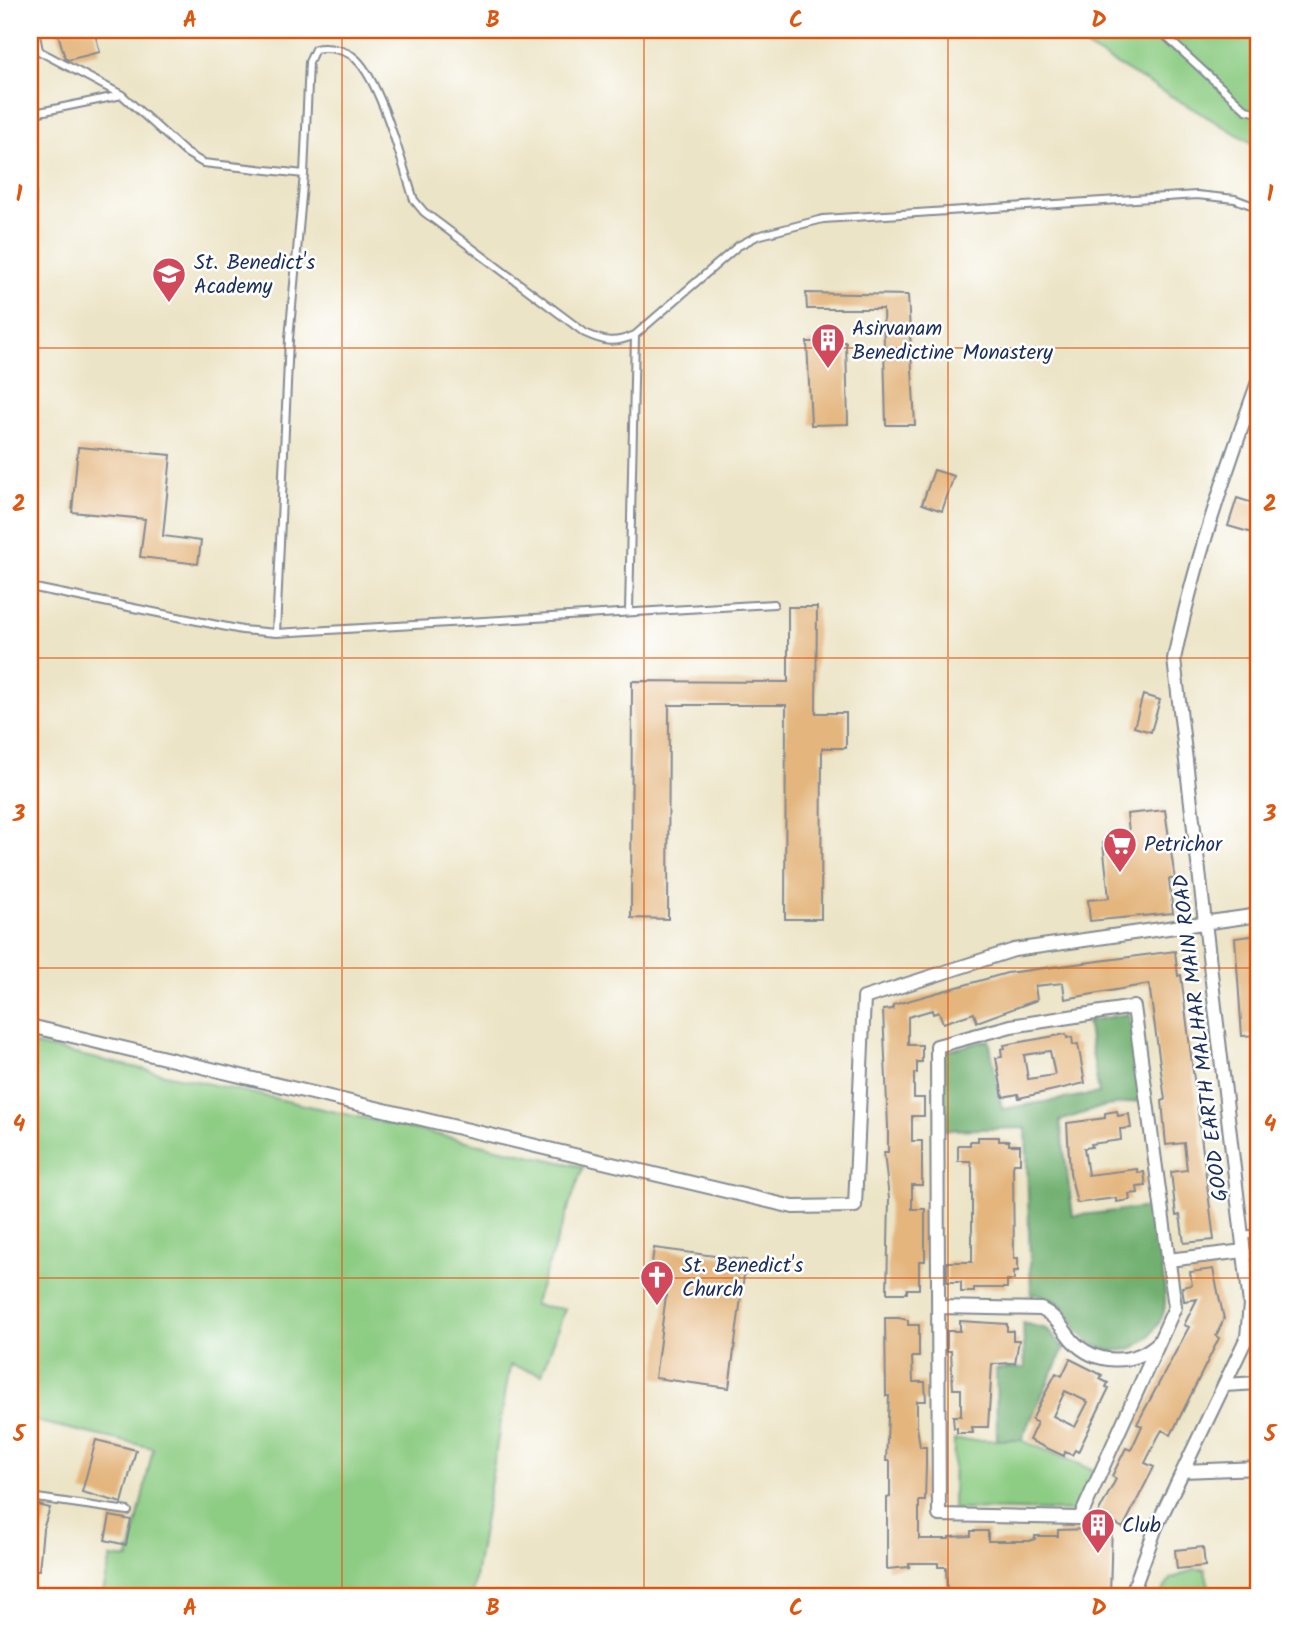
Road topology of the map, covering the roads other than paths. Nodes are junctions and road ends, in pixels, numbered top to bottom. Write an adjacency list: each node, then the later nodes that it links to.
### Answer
1 (35, 30): 3 (lane)
2 (1159, 30): 4 (lane)
3 (122, 95): 5 (lane); 8 (lane)
4 (1259, 113)
5 (30, 114)
6 (30, 159): 7 (lane)
7 (31, 171): 12 (lane)
8 (304, 174): 10 (lane); 16 (lane)
9 (1259, 208): 10 (lane)
10 (635, 335): 15 (lane)
11 (1259, 379): 18 (street, GOOD EARTH MALHAR MAIN ROAD)
12 (30, 452)
13 (30, 587): 16 (lane)
14 (774, 604): 15 (lane)
15 (629, 611): 16 (lane)
16 (276, 633)
17 (1259, 915): 18 (street)
18 (1204, 920): 19 (street); 21 (street, GOOD EARTH MALHAR MAIN ROAD)
19 (30, 1026)
20 (1259, 1233): 21 (lane)
21 (1243, 1236): 22 (street, GOOD EARTH MALHAR MAIN ROAD)
22 (1244, 1251): 23 (street); 27 (street, GOOD EARTH MALHAR MAIN ROAD)
23 (1168, 1260): 24 (street); 25 (street)
24 (940, 1307): 25 (street); 25 (street)
25 (1160, 1340)
26 (1259, 1383): 27 (street)
27 (1224, 1385): 29 (street, GOOD EARTH MALHAR MAIN ROAD)
28 (1259, 1468): 29 (street)
29 (1183, 1471): 32 (street, GOOD EARTH MALHAR MAIN ROAD)
30 (30, 1497): 31 (lane)
31 (128, 1511)
32 (1130, 1596)

